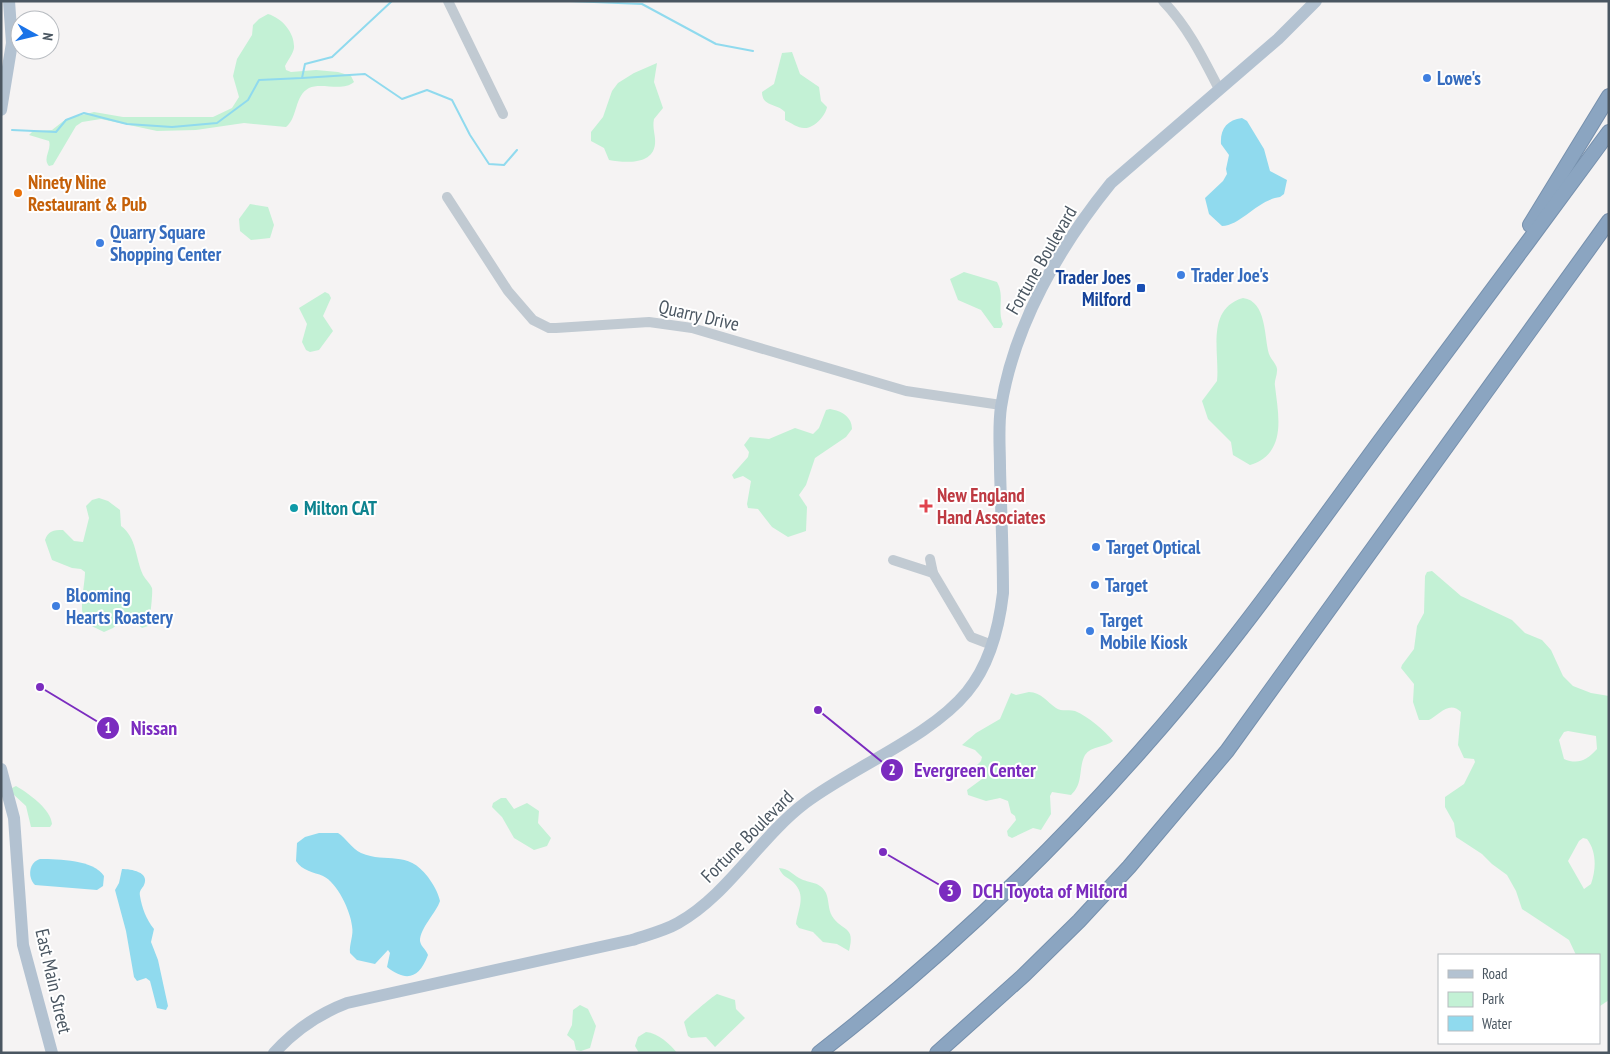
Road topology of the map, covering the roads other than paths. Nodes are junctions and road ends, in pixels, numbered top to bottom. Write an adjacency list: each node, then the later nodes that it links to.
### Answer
1 (9, 1): 7 (main road)
2 (448, 1): 8 (street)
3 (1163, 1): 5 (street)
4 (1316, 1): 5 (main road, Fortune Boulevard)
5 (1219, 90): 13 (main road, Fortune Boulevard)
6 (1609, 96): 12 (highway)
7 (1, 110)
8 (503, 114)
9 (1609, 132): 12 (highway)
10 (447, 197): 13 (street, Quarry Drive)
11 (1609, 221): 22 (highway)
12 (1475, 313): 21 (highway)
13 (1001, 406): 17 (main road, Fortune Boulevard)
14 (930, 559): 16 (street)
15 (893, 560): 16 (street)
16 (932, 573): 17 (street)
17 (992, 645): 20 (main road, Fortune Boulevard)
18 (1, 770): 19 (main road, East Main Street)
19 (52, 1053)
20 (274, 1053)
21 (819, 1053)
22 (937, 1053)

